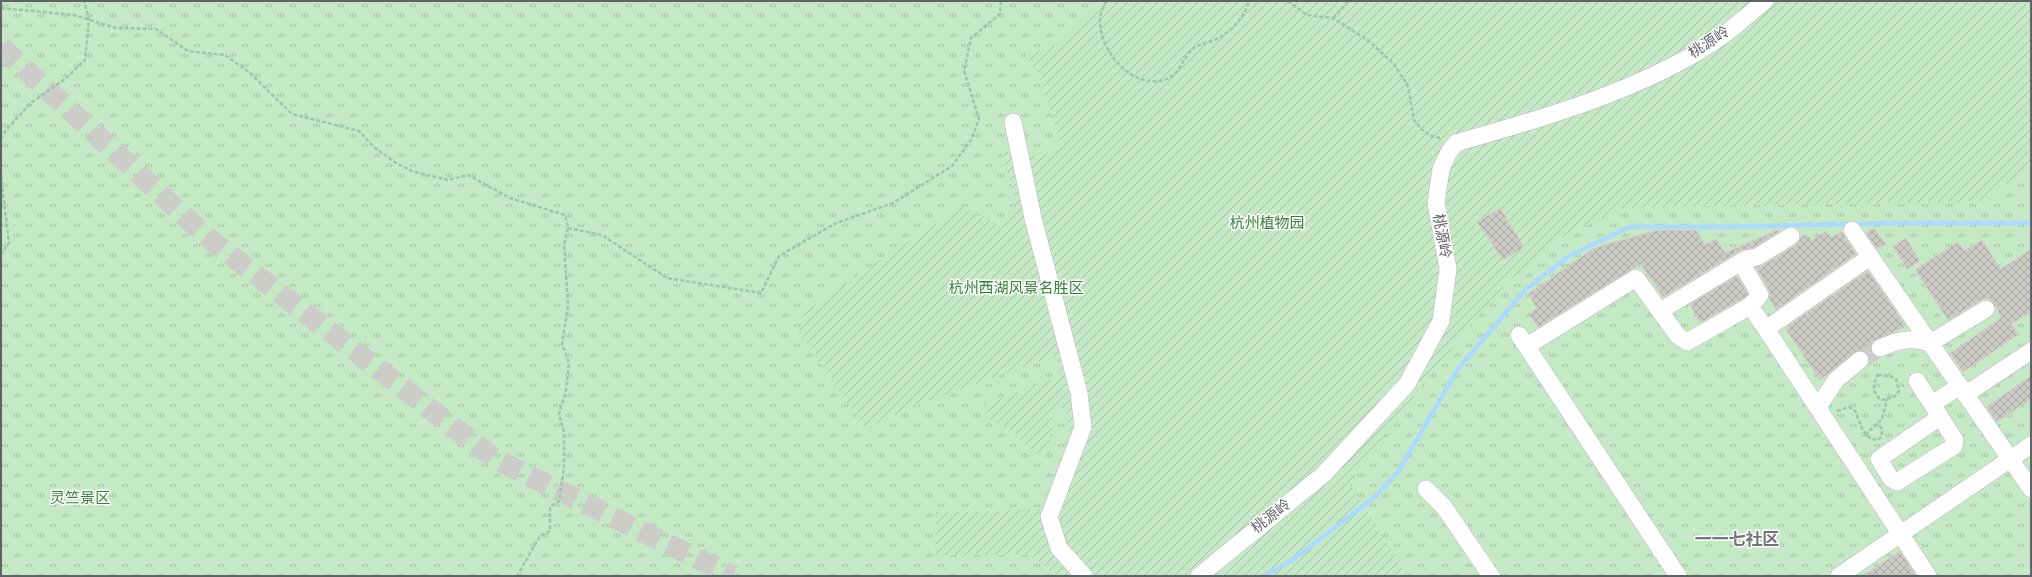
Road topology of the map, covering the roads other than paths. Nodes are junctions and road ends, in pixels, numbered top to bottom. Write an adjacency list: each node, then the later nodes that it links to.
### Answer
1 (1765, 1): 24 (street, 桃源岭)
2 (1013, 122): 23 (street)
3 (1852, 230): 6 (street)
4 (1791, 236): 5 (street)
5 (1741, 262): 7 (street); 9 (street)
6 (1874, 262): 10 (street); 11 (street)
7 (1750, 306): 9 (street); 10 (street)
8 (1986, 309): 11 (street)
9 (1660, 311): 26 (street)
10 (1766, 328): 17 (street)
11 (1930, 343): 12 (street); 16 (street)
12 (1880, 348)
13 (2031, 351): 16 (street)
14 (1860, 360): 17 (street)
15 (1917, 381): 16 (street)
16 (1963, 390): 19 (street)
17 (1821, 412): 22 (street)
18 (2031, 445): 19 (street)
19 (2010, 459): 21 (street); 22 (street)
20 (1426, 489): 25 (street)
21 (2031, 489)
22 (1900, 534): 27 (street); 28 (street)
23 (1084, 576)
24 (1199, 576)
25 (1491, 576)
26 (1678, 576)
27 (1839, 576)
28 (1928, 576)

